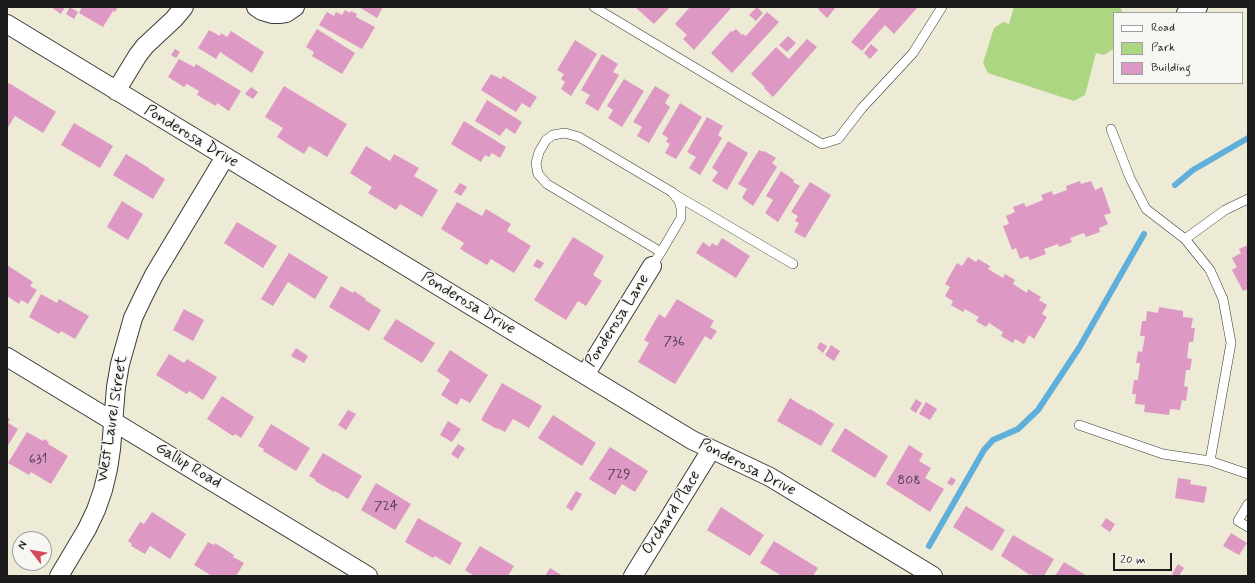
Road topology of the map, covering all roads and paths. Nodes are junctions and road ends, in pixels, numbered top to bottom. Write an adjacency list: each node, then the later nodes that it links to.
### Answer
1 (184, 7): 9 (street)
2 (256, 7): 3 (street)
3 (295, 7)
4 (594, 7): 5 (lane)
5 (942, 7)
6 (1198, 7): 7 (street)
7 (1188, 12)
8 (7, 24): 9 (street, Ponderosa Drive)
9 (116, 91): 11 (street, Ponderosa Drive)
10 (1111, 130): 14 (lane)
11 (225, 158): 18 (street, Ponderosa Drive); 19 (street, West Laurel Street)
12 (672, 192): 15 (lane); 15 (lane); 16 (lane)
13 (1248, 199): 14 (lane)
14 (1185, 239): 22 (lane)
15 (656, 259): 18 (street, Ponderosa Lane)
16 (794, 264)
17 (7, 357): 19 (street, Gallup Road)
18 (585, 375): 21 (street, Ponderosa Drive)
19 (113, 421): 26 (street, West Laurel Street); 27 (street, Gallup Road)
20 (1079, 425): 22 (lane)
21 (711, 450): 28 (street, Orchard Place); 29 (street, Ponderosa Drive)
22 (1210, 461): 23 (lane)
23 (1248, 474)
24 (1248, 504): 25 (lane)
25 (1248, 527)
26 (59, 576)
27 (368, 576)
28 (633, 576)
29 (933, 576)

